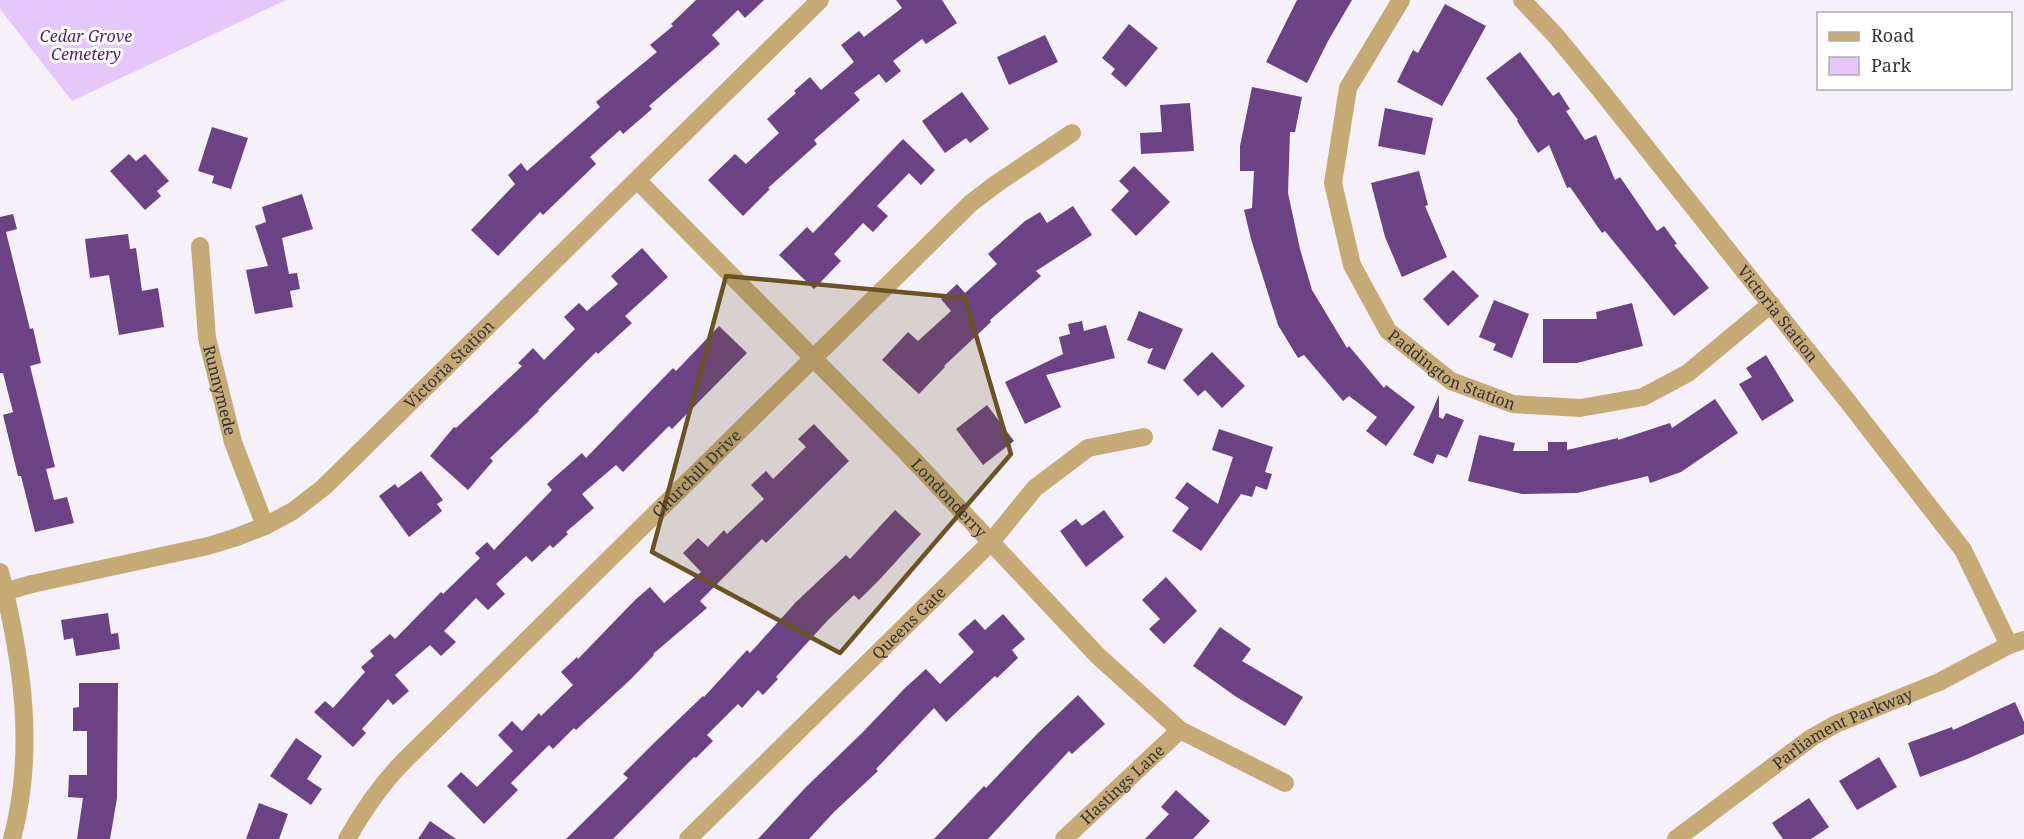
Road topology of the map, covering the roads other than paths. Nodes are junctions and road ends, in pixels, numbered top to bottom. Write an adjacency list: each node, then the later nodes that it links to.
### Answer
1 (820, 0): 5 (street, Victoria Station)
2 (1401, 0): 7 (street, Paddington Station)
3 (1522, 0): 7 (street, Victoria Station)
4 (1072, 133): 8 (street, Churchill Drive)
5 (638, 181): 8 (street, Londonderry); 10 (street, Victoria Station)
6 (200, 246): 10 (street, Runnymede)
7 (1771, 304): 14 (street, Victoria Station)
8 (813, 358): 11 (street, Londonderry); 18 (street, Churchill Drive)
9 (1144, 437): 11 (street, Queens Gate)
10 (266, 526): 13 (street, Victoria Station)
11 (991, 542): 15 (street, Londonderry); 19 (street, Queens Gate)
12 (0, 572): 13 (street)
13 (3, 593): 17 (street)
14 (2017, 643): 21 (street, Parliament Parkway)
15 (1180, 730): 16 (street, Londonderry); 20 (street, Hastings Lane)
16 (1285, 783)
17 (12, 839)
18 (347, 839)
19 (688, 839)
20 (1064, 839)
21 (1676, 839)

